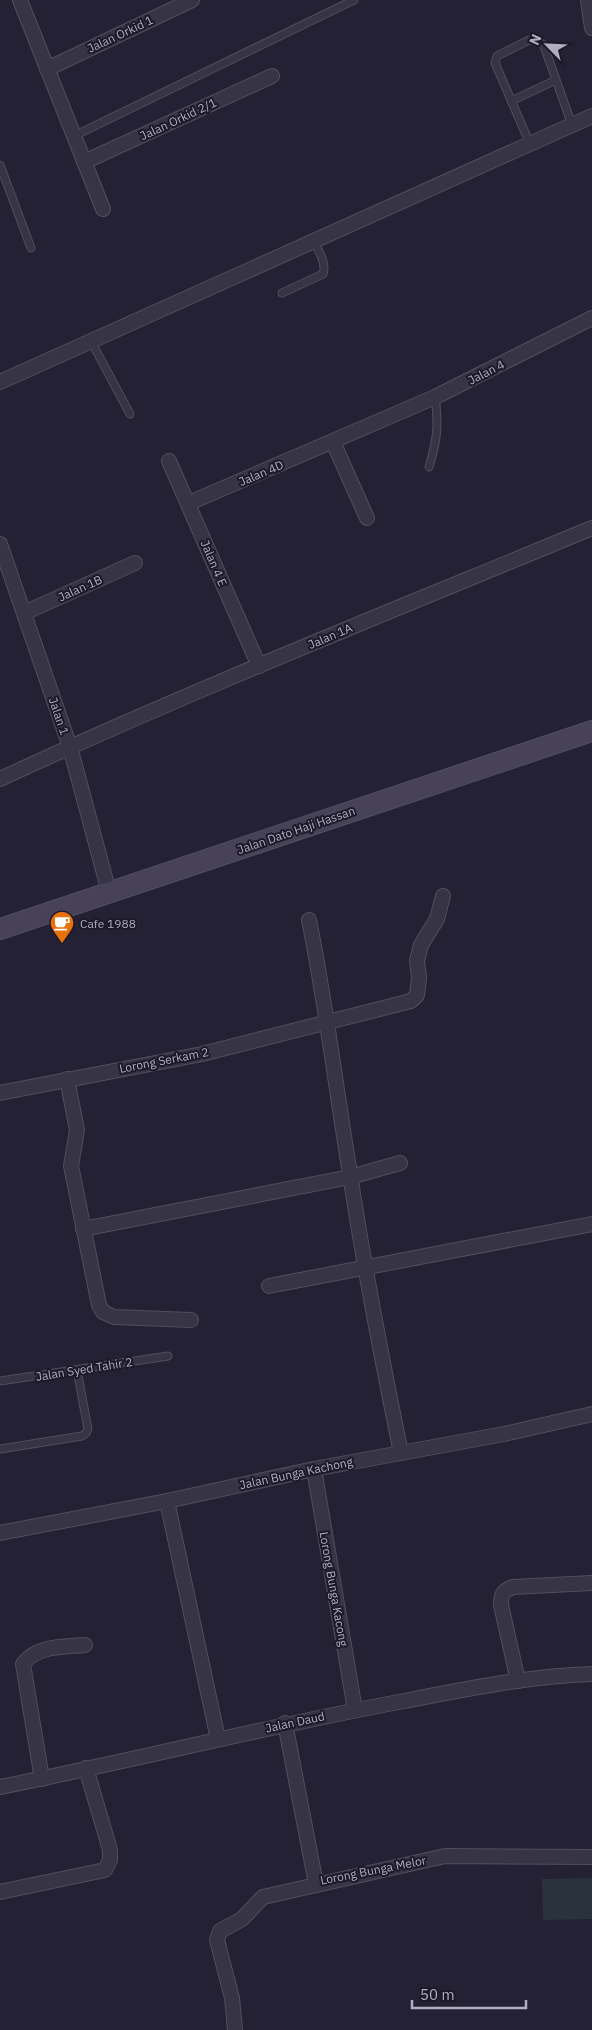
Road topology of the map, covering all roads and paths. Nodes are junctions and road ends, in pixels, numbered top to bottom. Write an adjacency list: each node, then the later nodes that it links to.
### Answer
1 (20, 0): 6 (street)
2 (192, 0): 6 (street, Jalan Orkid 1)
3 (354, 0): 12 (lane)
4 (588, 0): 5 (street)
5 (592, 28)
6 (47, 69): 12 (street)
7 (272, 76): 14 (street, Jalan Orkid 2/1)
8 (556, 80): 9 (lane); 9 (lane); 11 (lane)
9 (511, 101): 13 (lane)
10 (592, 116): 11 (street)
11 (572, 126): 13 (street)
12 (74, 136): 14 (street)
13 (530, 144): 17 (street)
14 (84, 162): 16 (street)
15 (0, 165): 18 (lane)
16 (103, 209)
17 (314, 241): 19 (lane); 21 (street)
18 (31, 248)
19 (282, 293)
20 (592, 318): 23 (street, Jalan 4)
21 (91, 341): 22 (street); 24 (lane)
22 (0, 382)
23 (435, 397): 25 (street, Jalan 4); 28 (lane)
24 (130, 414)
25 (379, 423): 26 (street, Jalan 4D)
26 (333, 442): 29 (street, Jalan 4D); 30 (street)
27 (169, 461): 29 (street, Jalan 4 E)
28 (428, 467)
29 (189, 503): 35 (street, Jalan 4 E)
30 (367, 518)
31 (592, 528): 35 (street, Jalan 1A)
32 (0, 544): 34 (street, Jalan 1)
33 (135, 563): 34 (street, Jalan 1B)
34 (24, 613): 37 (street, Jalan 1)
35 (259, 666): 37 (street, Jalan 1A)
36 (592, 731): 39 (street, Jalan Dato Haji Hassan)
37 (70, 747): 38 (street, Jalan 1A); 39 (street, Jalan 1)
38 (0, 779)
39 (109, 892): 42 (street, Jalan Dato Haji Hassan)
40 (443, 896): 43 (street, Lorong Serkam 2)
41 (309, 920): 43 (street)
42 (0, 929)
43 (328, 1022): 44 (street, Lorong Serkam 2); 47 (street)
44 (67, 1079): 45 (street, Lorong Serkam 2); 49 (street)
45 (0, 1093)
46 (400, 1163): 47 (street)
47 (350, 1177): 49 (street); 50 (street)
48 (592, 1224): 50 (street)
49 (83, 1229): 52 (street)
50 (366, 1268): 51 (street); 58 (street)
51 (269, 1286)
52 (191, 1320)
53 (168, 1356): 54 (lane, Jalan Syed Tahir 2)
54 (77, 1370): 55 (lane, Jalan Syed Tahir 2); 57 (lane)
55 (0, 1381)
56 (592, 1414): 58 (street, Jalan Bunga Kachong)
57 (0, 1449)
58 (401, 1452): 59 (street, Jalan Bunga Kachong)
59 (314, 1469): 60 (street, Jalan Bunga Kachong); 66 (street, Lorong Bunga Kacong)
60 (167, 1501): 61 (street, Jalan Bunga Kachong); 68 (street)
61 (0, 1533)
62 (592, 1583): 65 (street)
63 (85, 1645): 70 (street)
64 (592, 1674): 65 (street, Jalan Daud)
65 (518, 1681): 66 (street, Jalan Daud)
66 (355, 1710): 67 (street, Jalan Daud)
67 (285, 1723): 68 (street, Jalan Daud); 73 (street, Lorong Bunga Melor)
68 (218, 1739): 69 (street, Jalan Daud)
69 (86, 1768): 70 (street, Jalan Daud); 74 (street)
70 (42, 1779): 71 (street, Jalan Daud)
71 (0, 1787)
72 (592, 1857): 73 (street, Lorong Bunga Melor)
73 (316, 1884): 75 (street)
74 (0, 1892)
75 (235, 2030)

